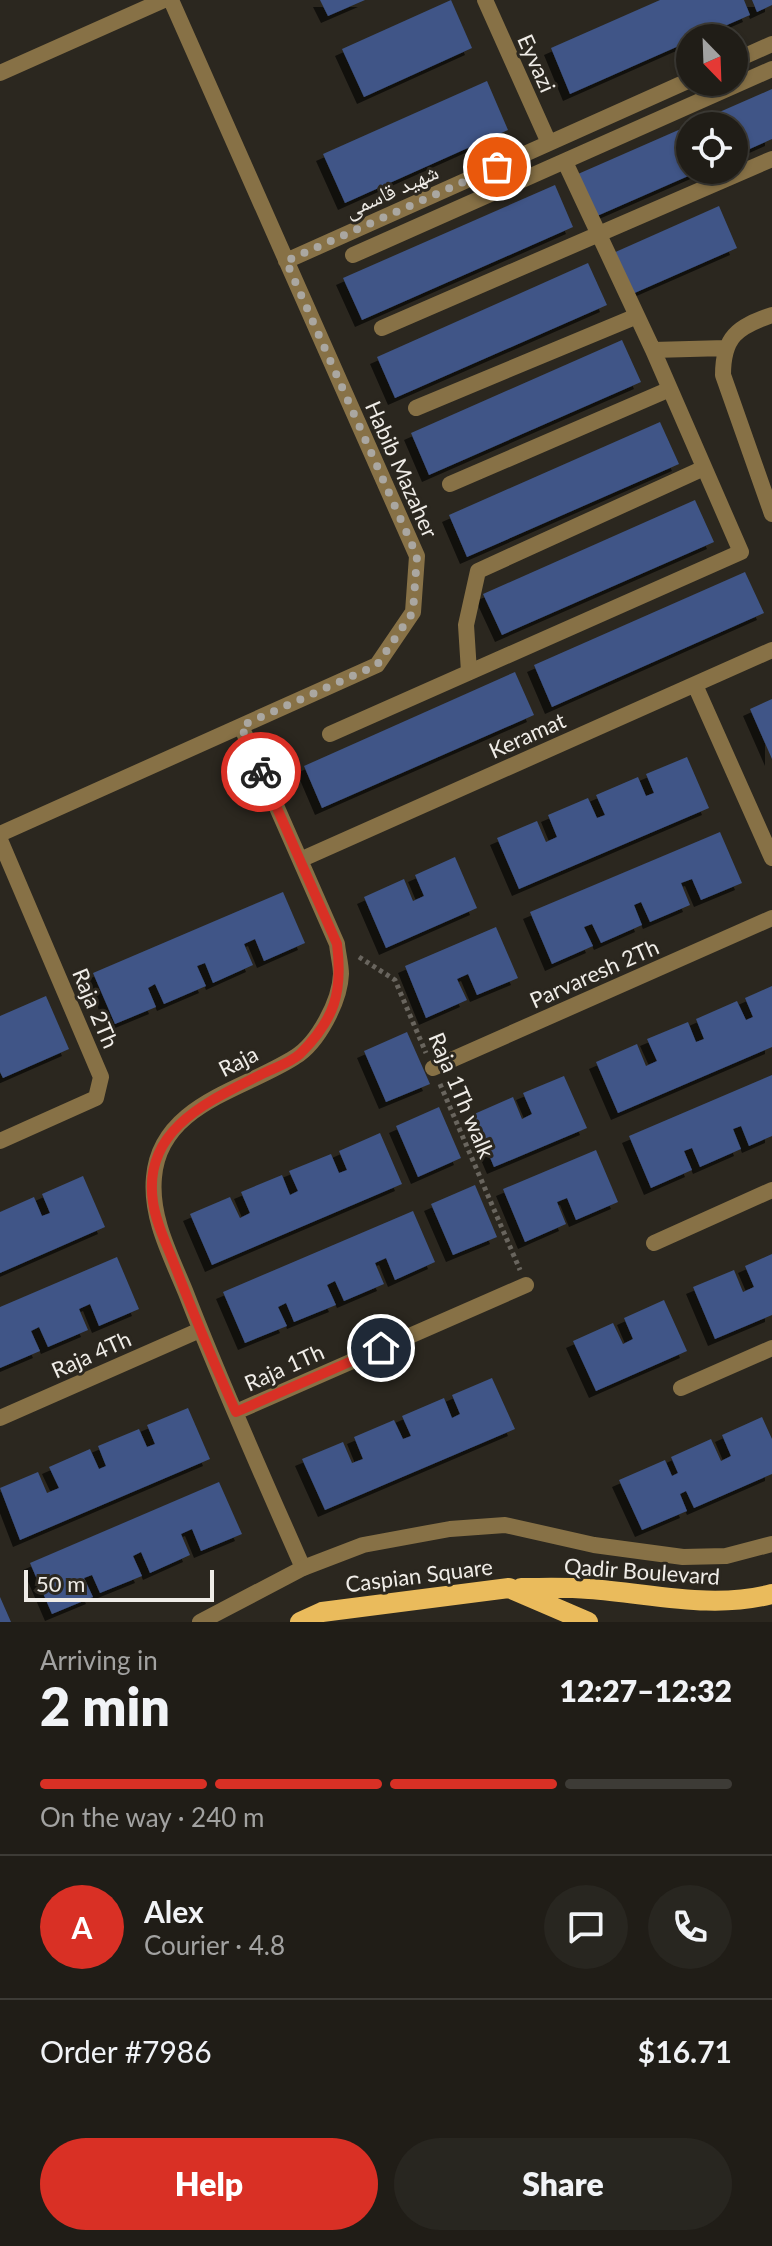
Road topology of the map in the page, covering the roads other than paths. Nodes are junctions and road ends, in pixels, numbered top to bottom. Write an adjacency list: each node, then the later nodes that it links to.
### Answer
1 (164, 0): 7 (street)
2 (171, 0): 14 (street, Habib Mazaher)
3 (485, 0): 9 (street, Eyvazi)
4 (772, 44): 5 (street)
5 (748, 55)
6 (772, 69): 11 (street)
7 (0, 73)
8 (676, 86): 9 (street, شهید قاسمی)
9 (549, 143): 14 (street, شهید قاسمی)
10 (772, 159): 12 (street)
11 (565, 162): 12 (street); 13 (street)
12 (599, 235): 16 (street); 17 (street)
13 (353, 255)
14 (286, 261): 28 (street, Habib Mazaher)
15 (772, 315): 18 (street)
16 (637, 316): 19 (street); 21 (street)
17 (382, 328)
18 (726, 348): 19 (street); 24 (street)
19 (653, 350): 20 (street)
20 (670, 389): 22 (street); 23 (street)
21 (416, 408)
22 (704, 468): 26 (street); 26 (street)
23 (450, 484)
24 (772, 514)
25 (772, 650): 27 (street, Keramat)
26 (469, 672): 29 (street)
27 (695, 685): 31 (street); 35 (street, Keramat)
28 (241, 726): 32 (street, Habib Mazaher); 35 (street, Raja)
29 (330, 734)
30 (772, 812): 31 (street)
31 (755, 819): 34 (street)
32 (0, 834)
33 (0, 840): 38 (street, Raja 2Th)
34 (772, 858)
35 (300, 860): 42 (street, Raja)
36 (772, 918): 37 (street, Parvaresh 2Th)
37 (433, 1068)
38 (0, 1141)
39 (772, 1190): 40 (street)
40 (654, 1243)
41 (526, 1285): 45 (street, Raja 1Th)
42 (200, 1330): 45 (street, Raja); 46 (street, Raja 4Th)
43 (772, 1348): 44 (street)
44 (681, 1388)
45 (236, 1412): 48 (street, Raja)
46 (0, 1418)
47 (772, 1544): 48 (street)
48 (303, 1568): 51 (street)
49 (509, 1588): 50 (main road, Qadir Boulevard); 52 (main road, Caspian Square); 53 (main road, Caspian Square)
50 (772, 1594)
51 (200, 1622)
52 (300, 1622)
53 (588, 1622)

